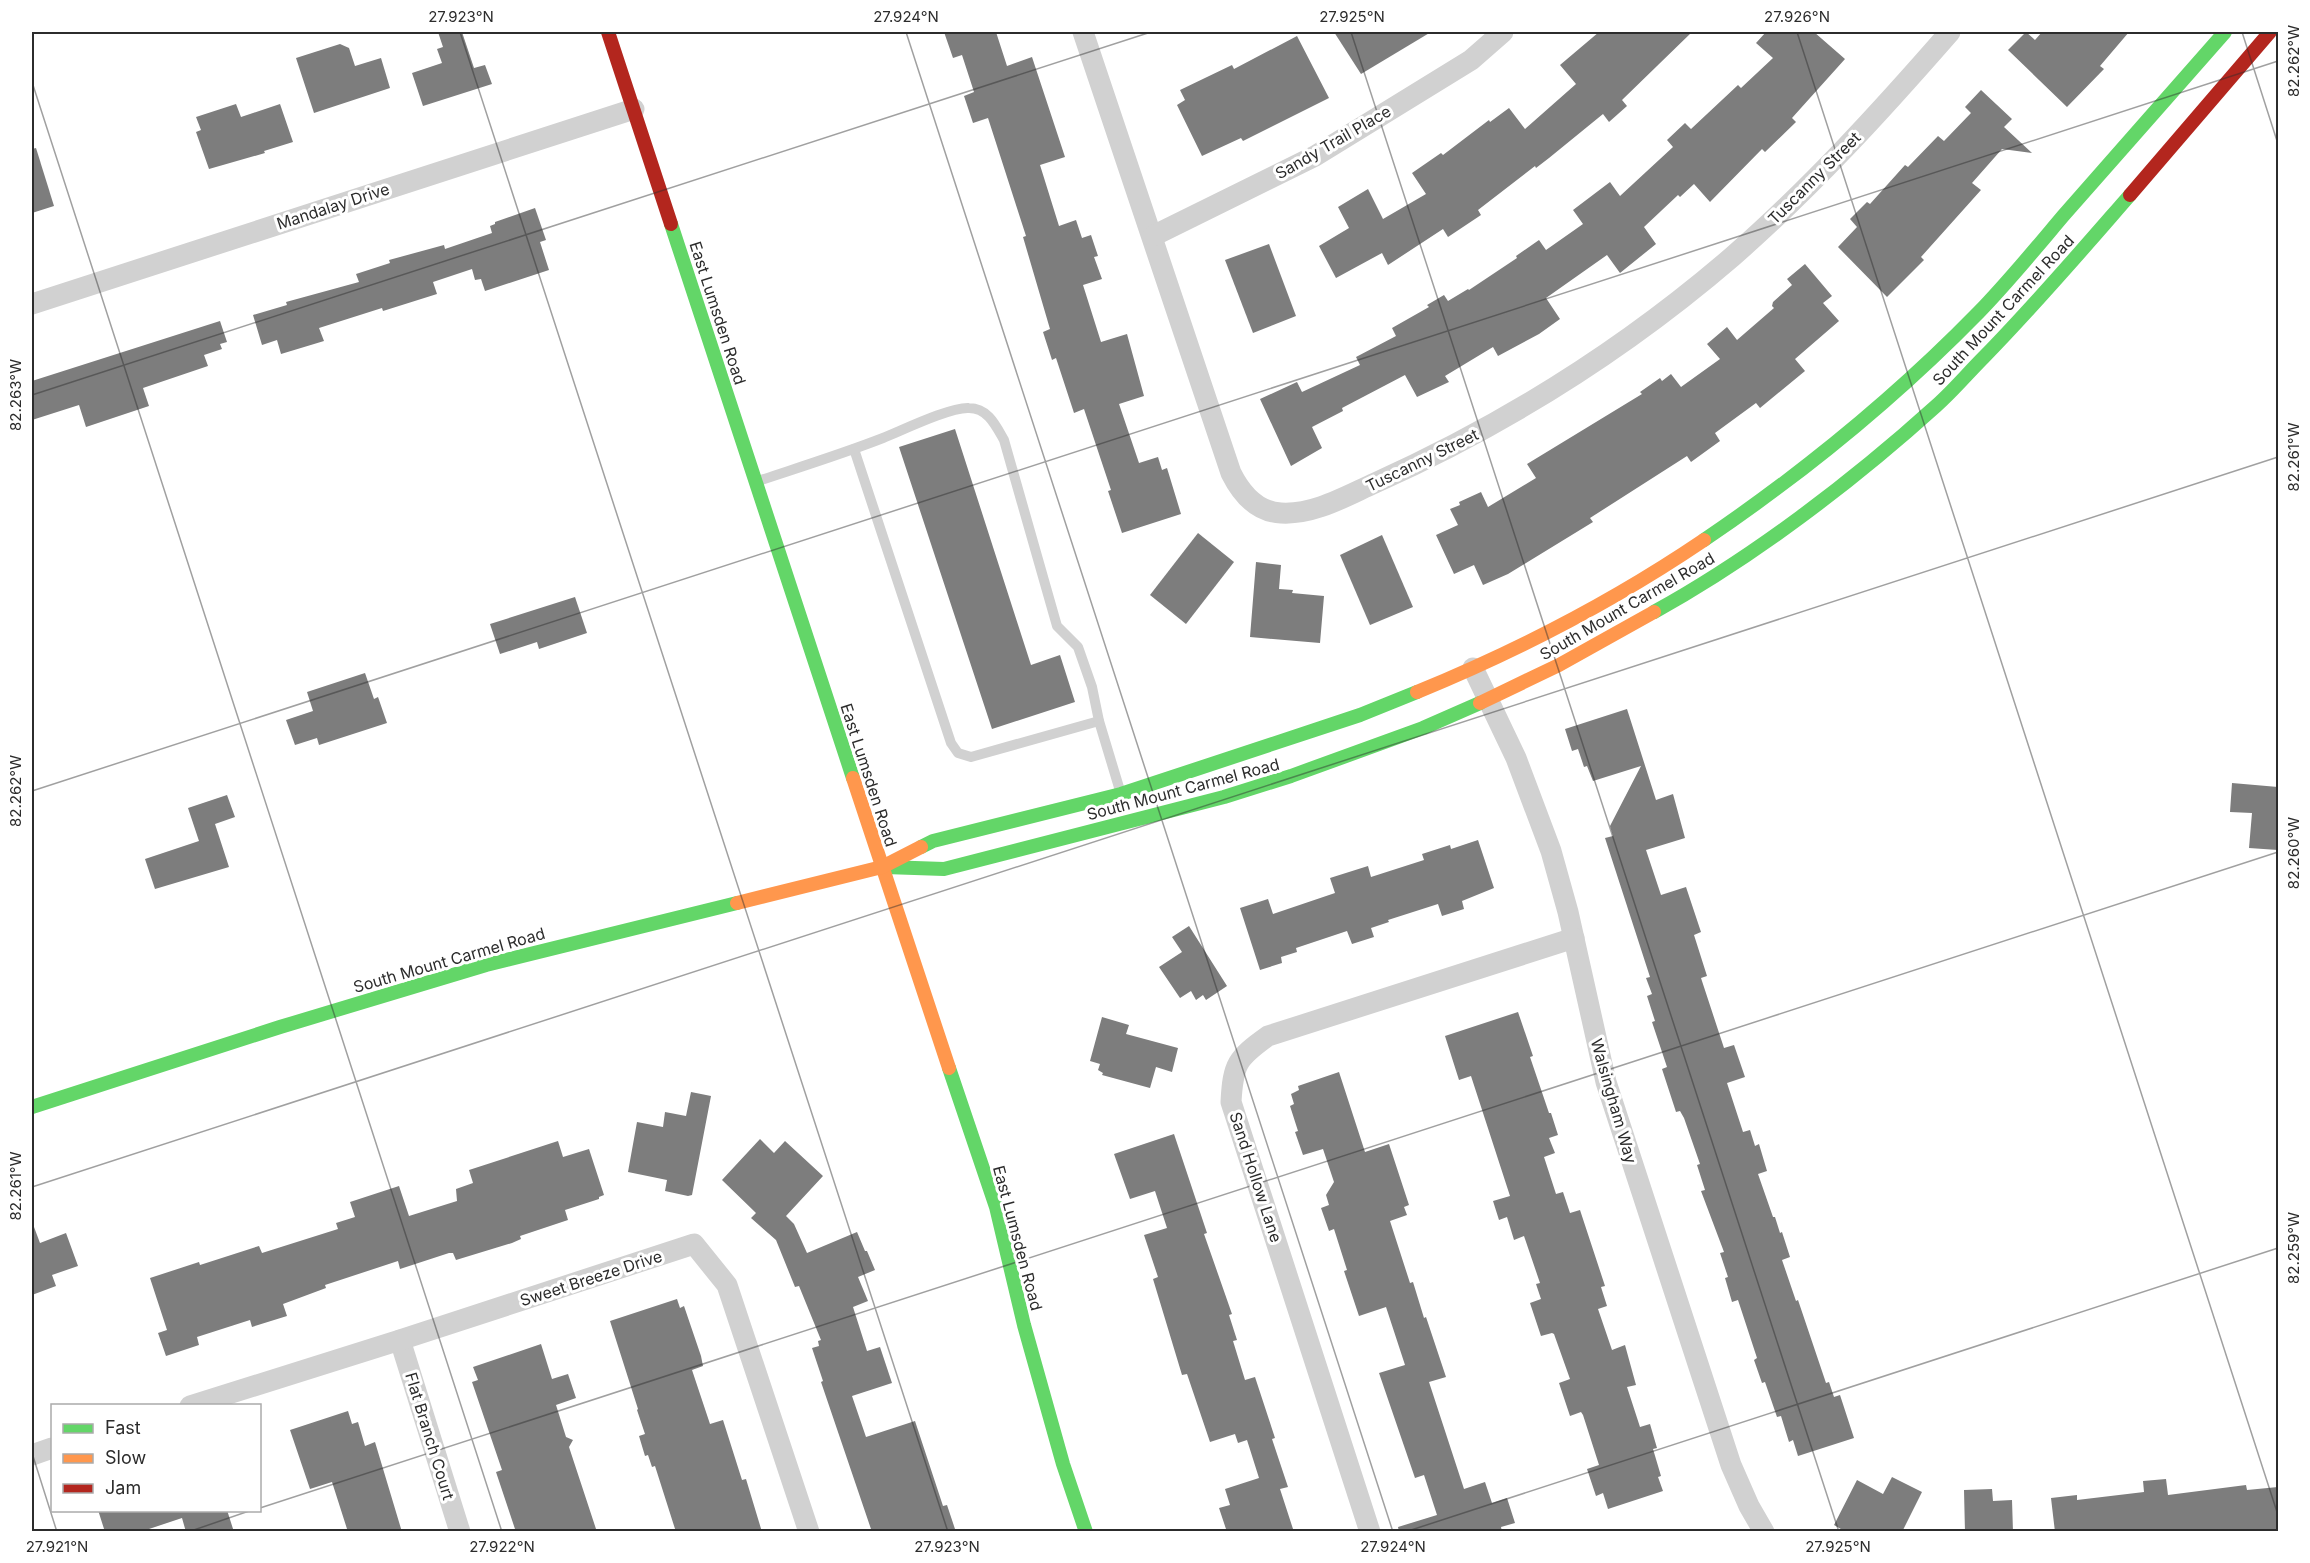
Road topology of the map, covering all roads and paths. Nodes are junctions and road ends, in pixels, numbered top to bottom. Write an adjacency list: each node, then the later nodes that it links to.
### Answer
1 (608, 32): 7 (street, East Lumsden Road)
2 (1083, 32): 8 (street, Tuscanny Street)
3 (1503, 32): 8 (street, Sandy Trail Place)
4 (1950, 32): 8 (street, Tuscanny Street)
5 (2225, 32): 12 (street, South Mount Carmel Road)
6 (2271, 35): 13 (street, South Mount Carmel Road)
7 (634, 109): 9 (street, Mandalay Drive); 11 (street, East Lumsden Road)
8 (1153, 236)
9 (32, 304)
10 (854, 449): 11 (lane); 14 (lane); 14 (lane)
11 (756, 482): 16 (street, East Lumsden Road)
12 (1473, 668): 13 (street, Walsingham Way); 15 (street, South Mount Carmel Road)
13 (1488, 699): 16 (street, South Mount Carmel Road); 17 (street, Walsingham Way)
14 (1099, 721): 15 (lane)
15 (1121, 794): 16 (street, South Mount Carmel Road)
16 (882, 867): 18 (street, South Mount Carmel Road); 25 (street, East Lumsden Road)
17 (1574, 938): 26 (street, Sand Hollow Lane); 27 (street, Walsingham Way)
18 (32, 1107)
19 (400, 1340): 20 (street, Sweet Breeze Drive); 23 (street, Flat Branch Court); 24 (street, Sweet Breeze Drive)
20 (196, 1404)
21 (51, 1448): 22 (street)
22 (32, 1455)
23 (460, 1532)
24 (809, 1532)
25 (1086, 1532)
26 (1370, 1532)
27 (1764, 1532)

